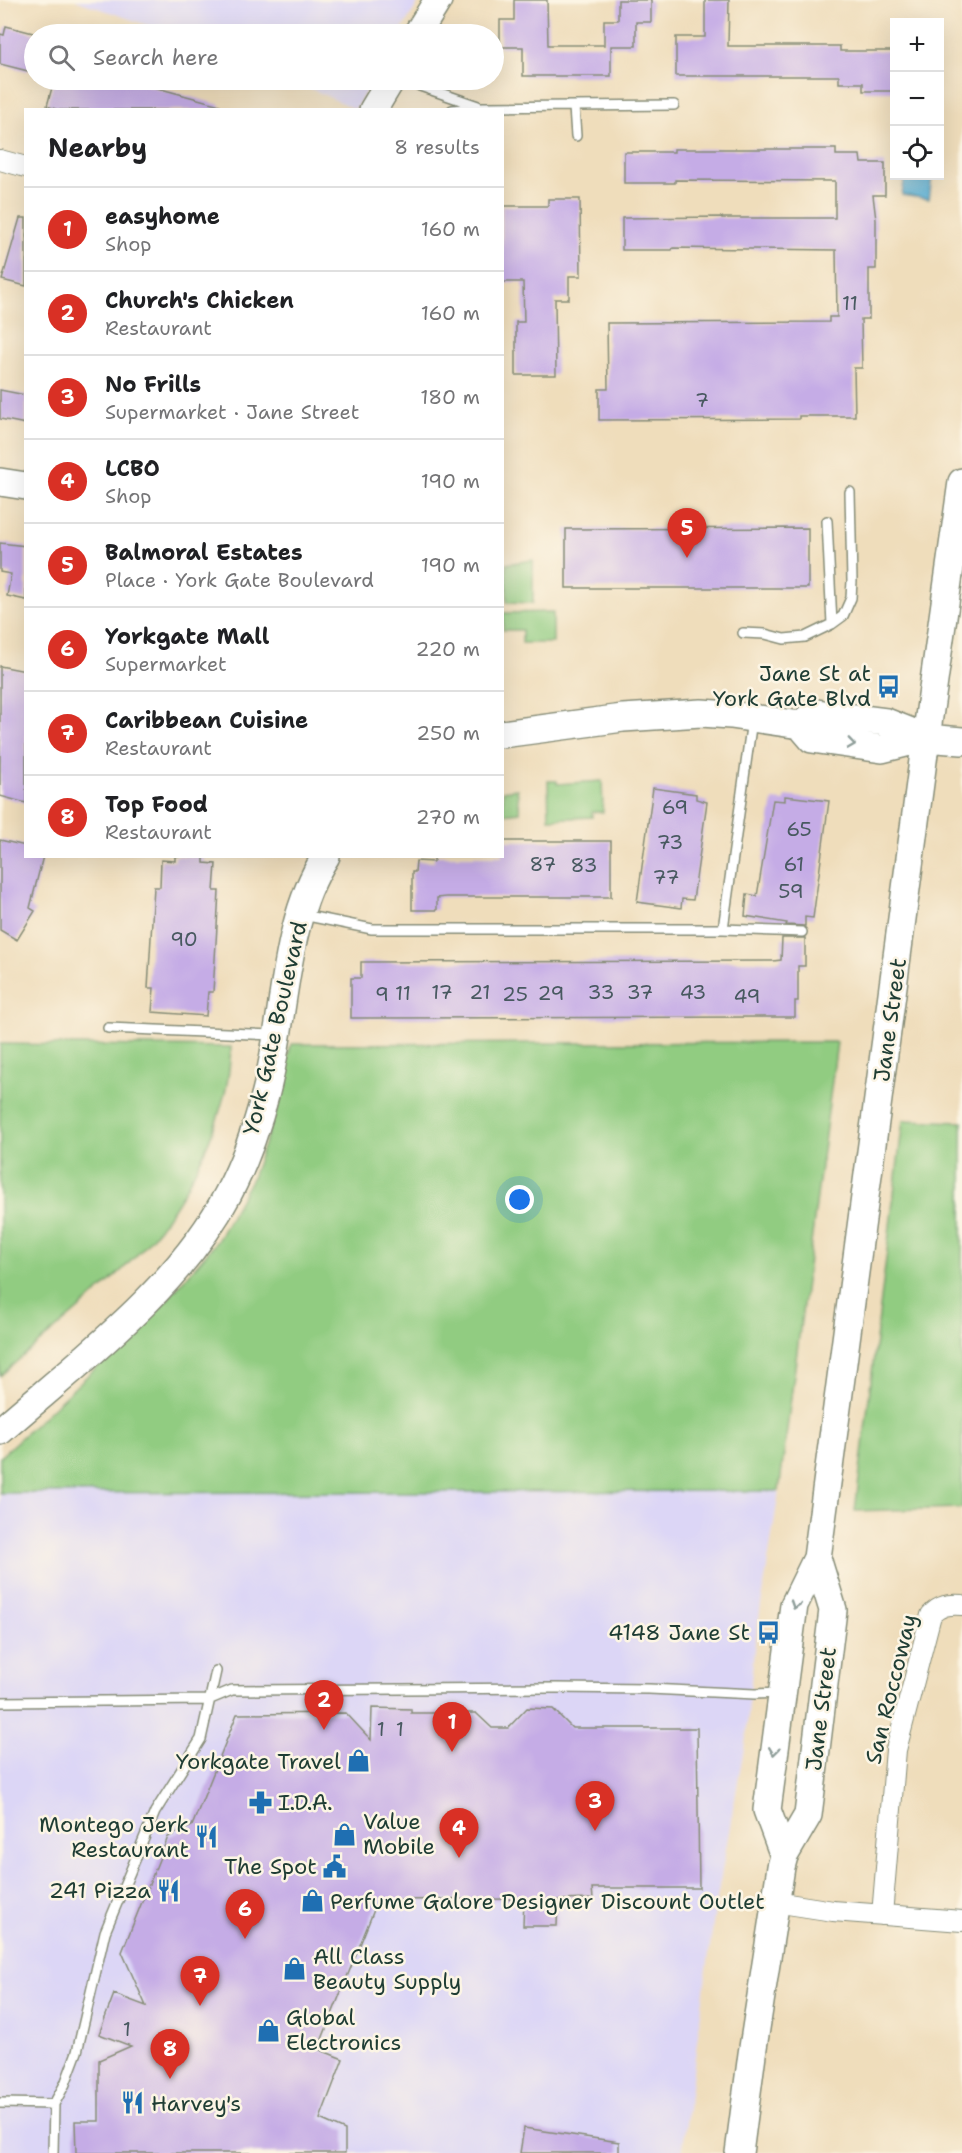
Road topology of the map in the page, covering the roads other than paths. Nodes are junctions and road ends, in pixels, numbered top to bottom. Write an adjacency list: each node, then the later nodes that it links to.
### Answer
1 (438, 0): 2 (main road)
2 (423, 24)
3 (385, 90): 8 (main road)
4 (432, 90): 6 (lane)
5 (674, 105): 7 (lane)
6 (483, 107): 7 (lane); 9 (lane)
7 (574, 107): 10 (lane)
8 (374, 108)
9 (473, 108)
10 (576, 136)
11 (0, 160): 12 (street)
12 (24, 166)
13 (0, 482): 15 (main road)
14 (962, 482): 22 (main road, Jane Street)
15 (24, 486)
16 (850, 492): 18 (lane)
17 (827, 521): 18 (lane)
18 (832, 624): 19 (lane)
19 (742, 633)
20 (752, 718): 21 (main road); 22 (main road); 26 (lane)
21 (504, 734)
22 (926, 738): 23 (main road); 31 (main road, Jane Street)
23 (962, 741)
24 (325, 858): 25 (main road, York Gate Boulevard)
25 (300, 914): 26 (lane); 29 (main road, York Gate Boulevard)
26 (723, 928): 27 (lane)
27 (802, 932)
28 (108, 1028): 29 (lane)
29 (276, 1035): 30 (main road, York Gate Boulevard)
30 (0, 1431)
31 (817, 1558): 34 (main road, Jane Street, one-way to 34); 35 (main road, Jane Street)
32 (962, 1605): 40 (street, San Roccoway)
33 (216, 1671): 36 (lane)
34 (782, 1693): 35 (main road); 36 (lane); 38 (main road, Jane Street, one-way to 38)
35 (822, 1697): 38 (main road, Jane Street)
36 (208, 1700): 37 (lane); 43 (lane)
37 (0, 1702)
38 (784, 1856): 39 (main road, Jane Street)
39 (775, 1902): 40 (street); 45 (main road, Jane Street)
40 (882, 1915): 41 (street)
41 (962, 1921)
42 (0, 2103): 43 (lane)
43 (54, 2104): 44 (lane)
44 (53, 2153)
45 (739, 2153)

